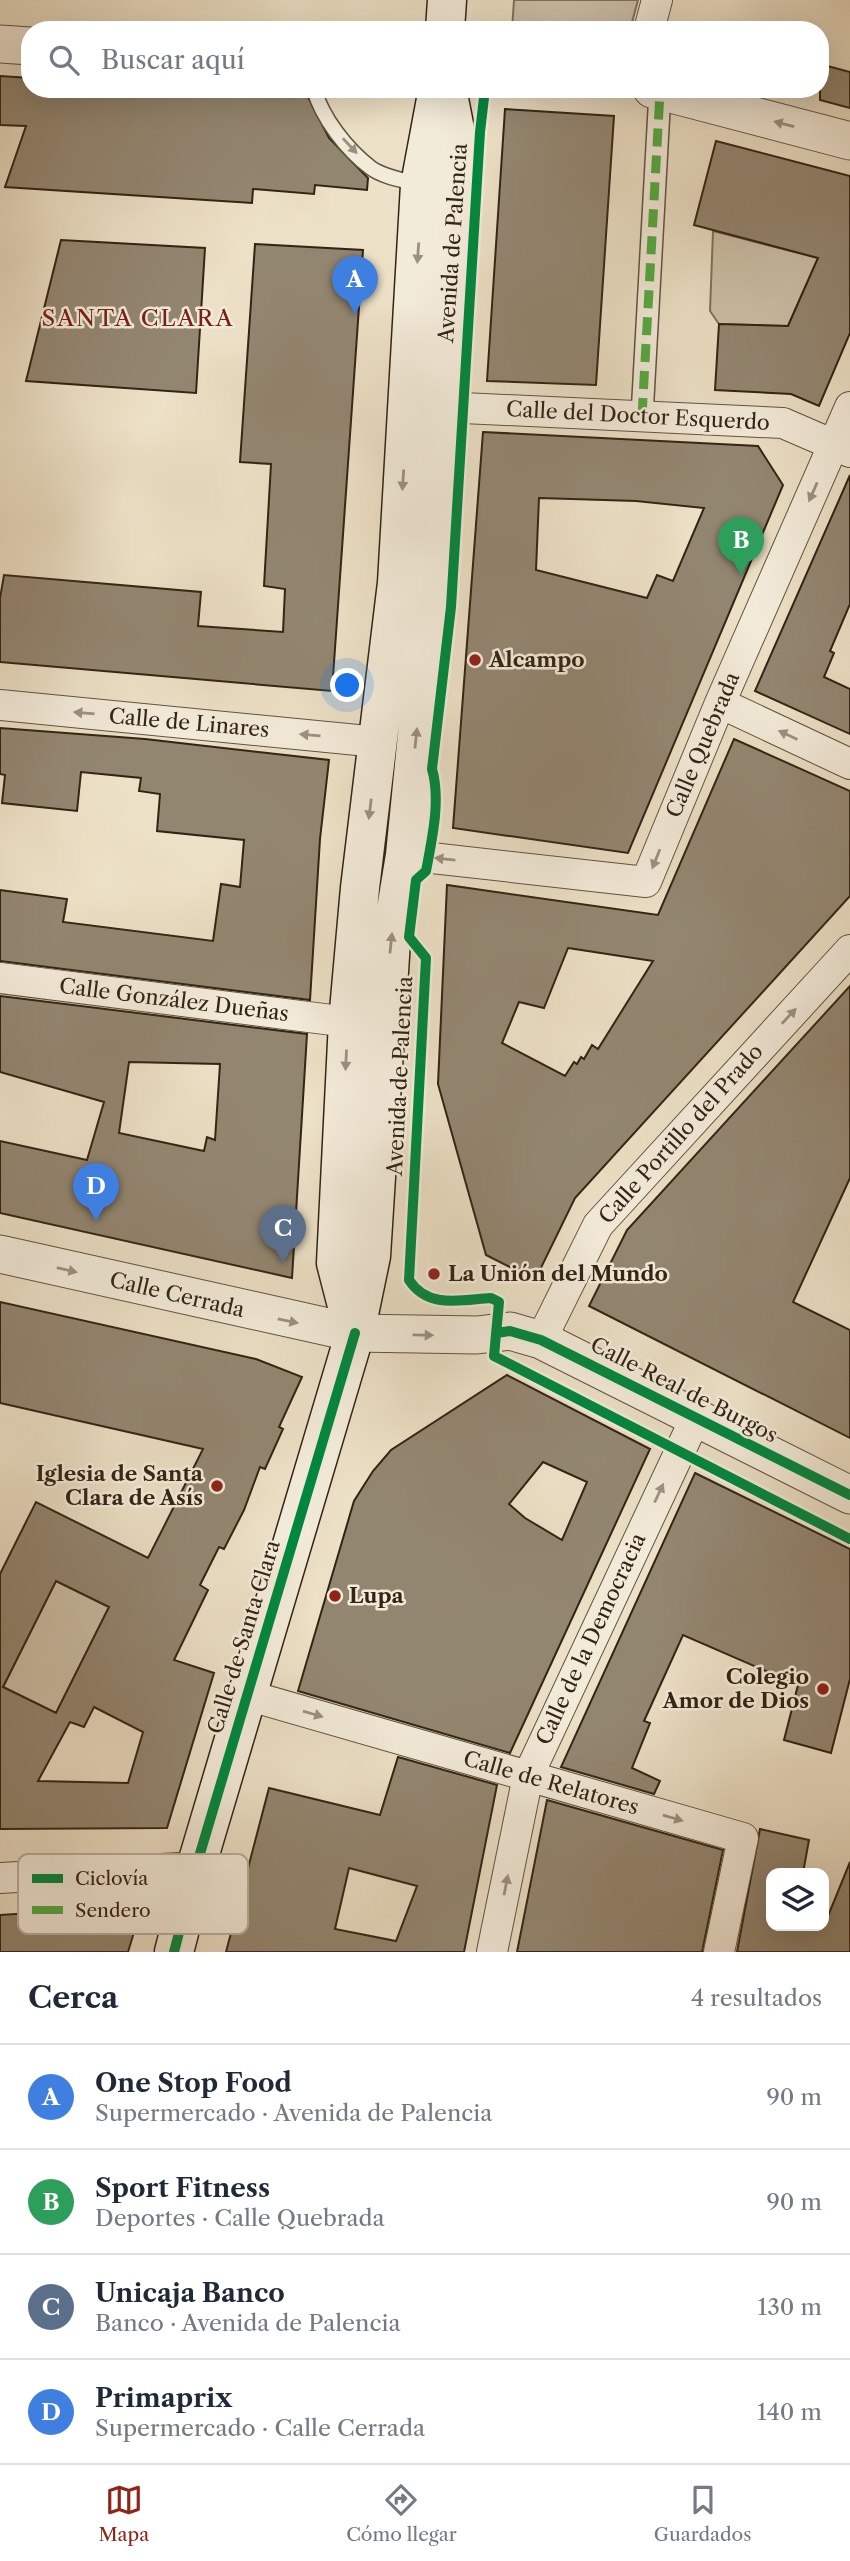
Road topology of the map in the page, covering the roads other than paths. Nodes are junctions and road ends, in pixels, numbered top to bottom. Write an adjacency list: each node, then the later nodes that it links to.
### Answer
1 (447, 0): 3 (main road)
2 (657, 0): 4 (street)
3 (446, 21)
4 (651, 21)
5 (0, 44): 6 (street)
6 (21, 45)
7 (316, 98): 13 (lane, one-way to 13)
8 (436, 98): 13 (main road, Avenida de Palencia)
9 (448, 98): 14 (main road, Avenida de Palencia)
10 (656, 98): 16 (street)
11 (686, 98): 12 (street, one-way to 11)
12 (850, 141)
13 (420, 185): 20 (main road, Avenida de Palencia, one-way to 20)
14 (442, 407): 16 (street, Calle del Doctor Esquerdo); 22 (main road, Avenida de Palencia, one-way to 14)
15 (850, 407): 17 (street, Calle Quebrada)
16 (642, 416): 17 (street, Calle del Doctor Esquerdo)
17 (842, 449): 18 (street, Calle Quebrada, one-way to 18)
18 (720, 704): 21 (street, one-way to 18); 22 (street, Calle Quebrada, one-way to 22)
19 (0, 705): 20 (street, Calle de Linares, one-way to 19)
20 (378, 741): 25 (main road, Avenida de Palencia, one-way to 25)
21 (850, 764)
22 (405, 855): 27 (main road, Avenida de Palencia, one-way to 22)
23 (850, 950): 28 (street, Calle Portillo del Prado, one-way to 23)
24 (0, 978): 25 (street, Calle González Dueñas)
25 (348, 1022): 27 (main road, Avenida de Palencia, one-way to 27)
26 (0, 1254): 27 (street, Calle Cerrada, one-way to 27)
27 (355, 1333): 28 (street, Calle Real de Burgos, one-way to 28); 31 (main road, Calle de Santa Clara)
28 (541, 1339): 29 (street, Calle Real de Burgos)
29 (696, 1416): 30 (street, Calle Real de Burgos); 32 (street, Calle de la Democracia, one-way to 29)
30 (850, 1495)
31 (247, 1695): 32 (street, Calle de Relatores, one-way to 32); 33 (main road, Calle de Santa Clara)
32 (528, 1776): 38 (street, Calle de la Democracia, one-way to 32); 39 (street, Calle de Relatores, one-way to 39)
33 (200, 1854)
34 (18, 1877): 35 (street)
35 (0, 1878)
36 (179, 1934): 37 (main road, Calle de Santa Clara)
37 (174, 1952)
38 (492, 1952)
39 (719, 1952)

